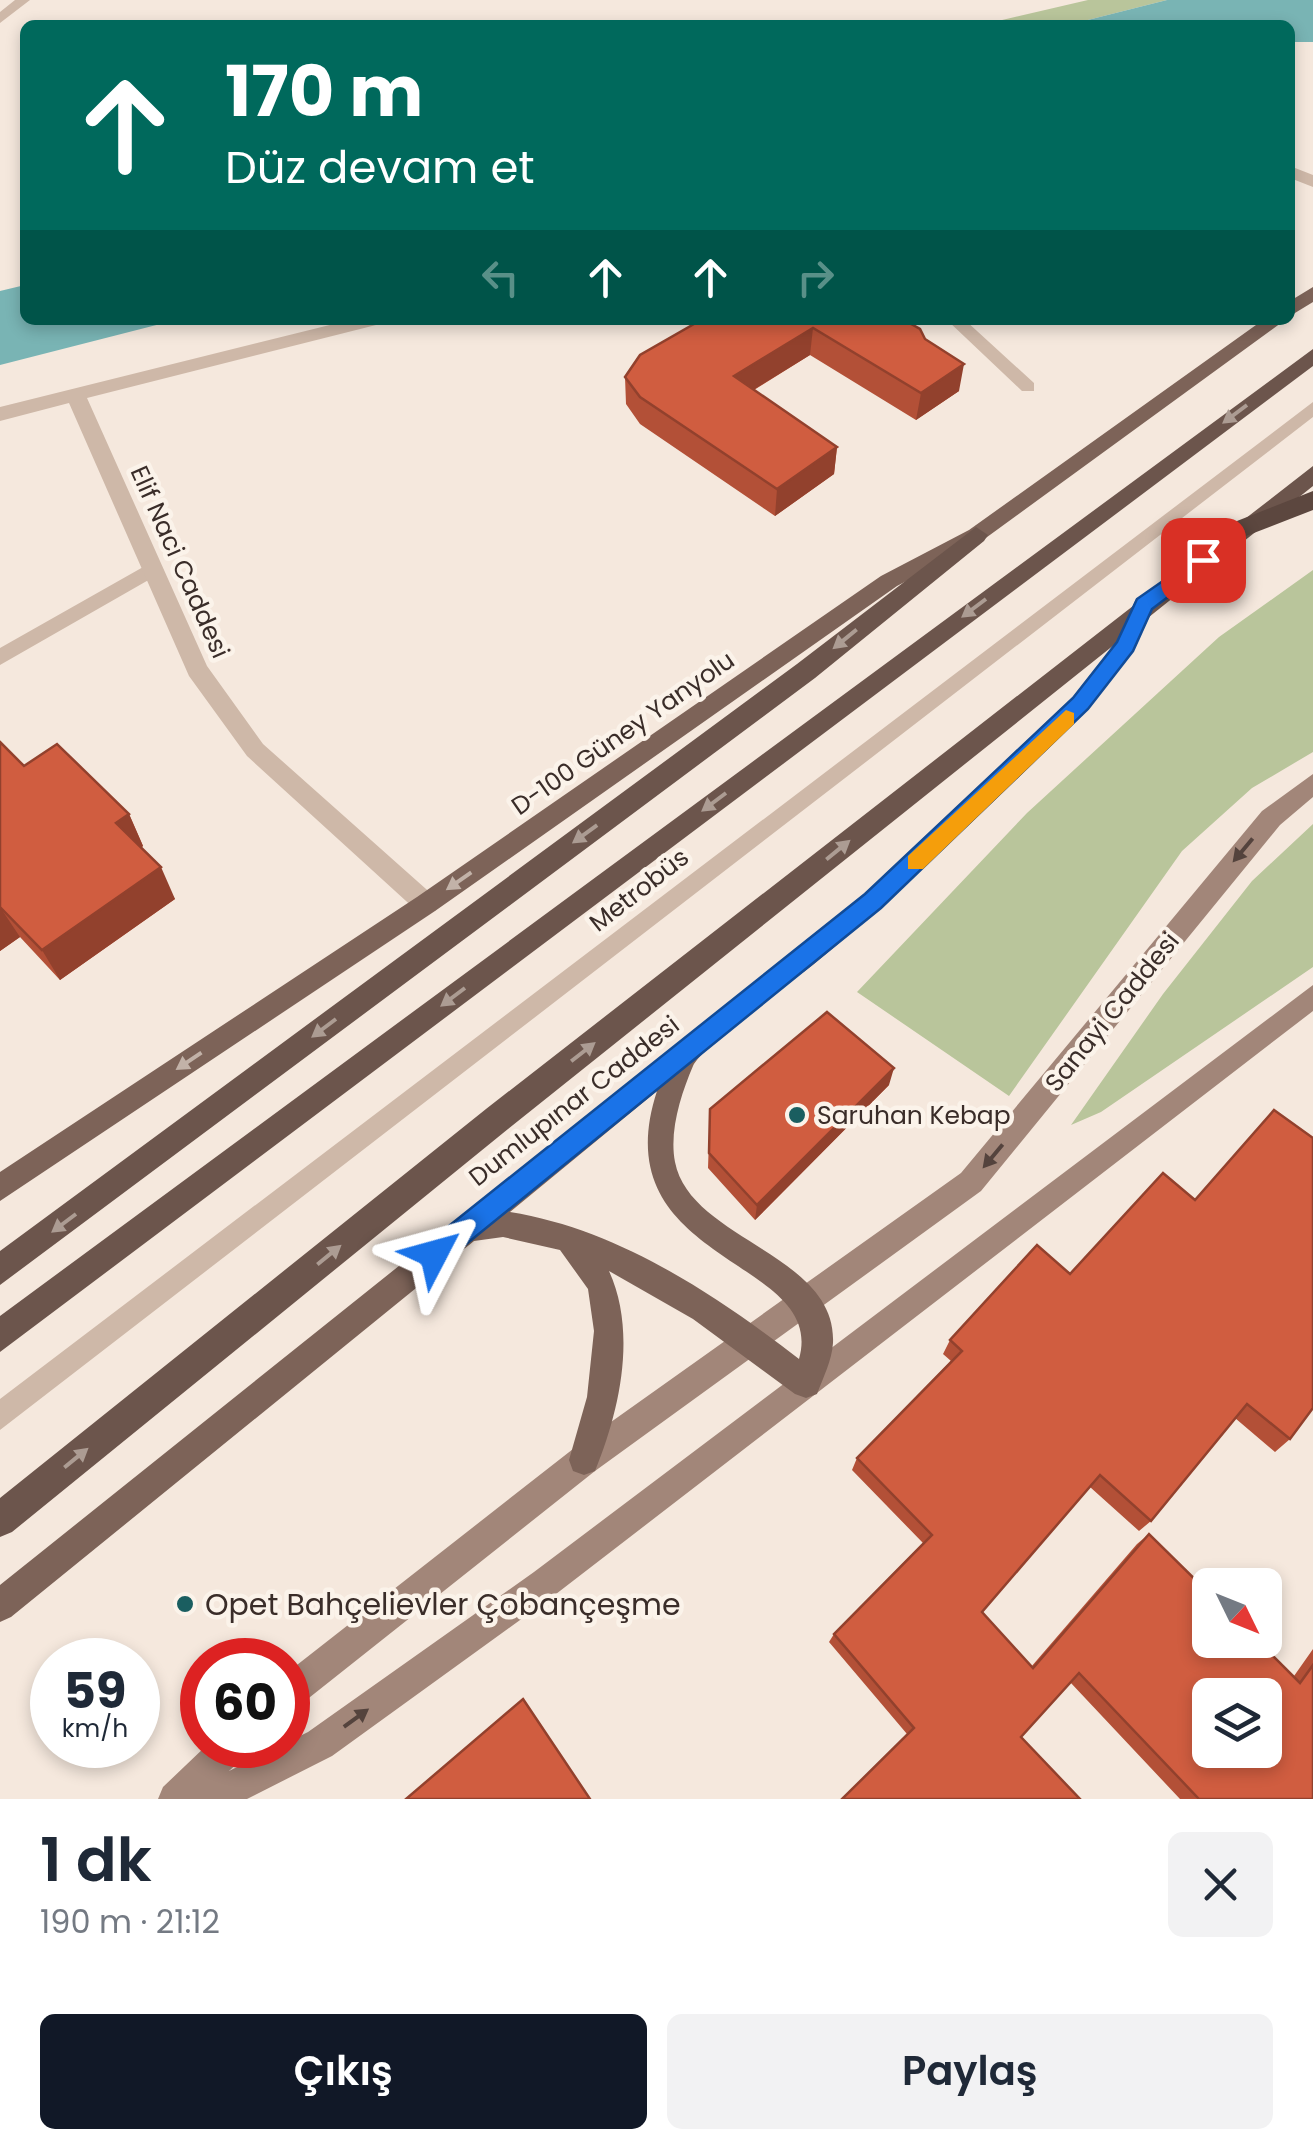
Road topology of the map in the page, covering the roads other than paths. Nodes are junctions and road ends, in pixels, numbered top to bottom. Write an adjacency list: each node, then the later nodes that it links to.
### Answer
1 (22, 0): 2 (lane)
2 (0, 19)
3 (353, 325): 8 (street)
4 (960, 325): 7 (lane)
5 (1269, 325): 14 (main road, D-100 Güney Yanyolu)
6 (1313, 356): 27 (highway, one-way to 27)
7 (1028, 386)
8 (76, 396): 10 (street); 15 (street, Elif Naci Caddesi)
9 (1313, 408): 30 (lane, Metrobüs)
10 (0, 414)
11 (1313, 474): 13 (highway)
12 (1313, 500): 13 (highway)
13 (1246, 527): 16 (highway)
14 (976, 534): 19 (main road, D-100 Güney Yanyolu, one-way to 19); 25 (highway, one-way to 25)
15 (152, 570): 17 (lane); 19 (street, Elif Naci Caddesi)
16 (1144, 604): 21 (main road, Dumlupınar Caddesi); 32 (highway, one-way to 16)
17 (0, 657)
18 (1313, 782): 26 (main road, Sanayi Caddesi, one-way to 26)
19 (426, 904): 22 (main road, D-100 Güney Yanyolu, one-way to 22)
20 (1313, 996): 29 (main road)
21 (682, 1058): 23 (main road, Dumlupınar Caddesi); 26 (main road)
22 (0, 1188)
23 (465, 1229): 24 (main road); 33 (main road, Dumlupınar Caddesi)
24 (568, 1238): 28 (main road); 31 (main road)
25 (0, 1270)
26 (806, 1302): 28 (main road, Sanayi Caddesi); 29 (main road)
27 (0, 1336)
28 (753, 1340): 29 (main road); 31 (main road, Sanayi Caddesi)
29 (806, 1383): 37 (main road, one-way to 29)
30 (0, 1416)
31 (584, 1460): 34 (main road, Sanayi Caddesi)
32 (0, 1520)
33 (0, 1606)
34 (310, 1676)
35 (208, 1768): 36 (main road)
36 (175, 1799)
37 (210, 1799)

